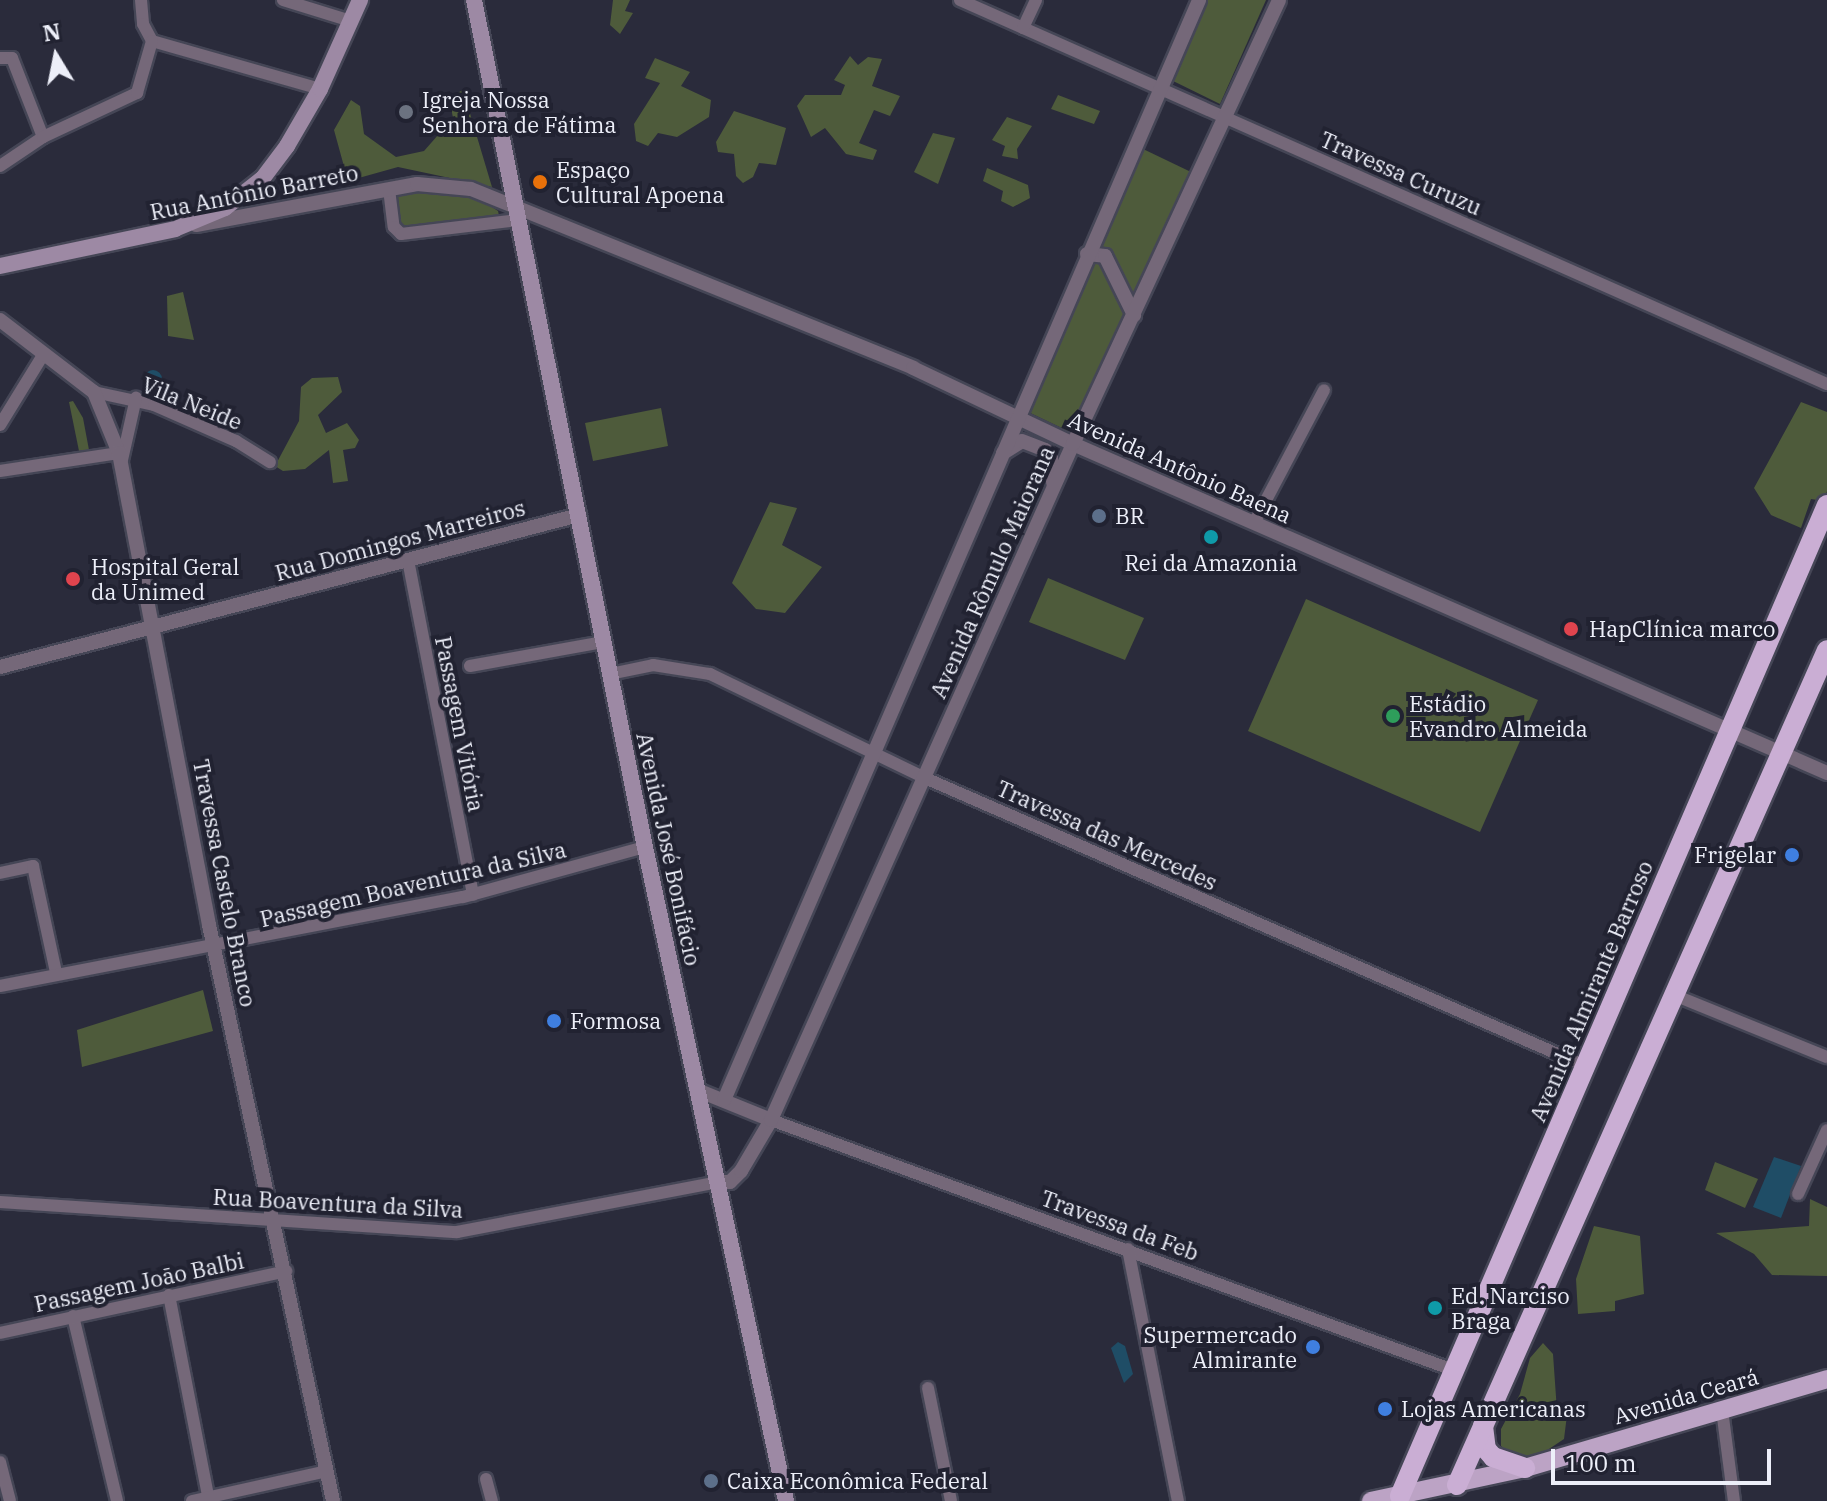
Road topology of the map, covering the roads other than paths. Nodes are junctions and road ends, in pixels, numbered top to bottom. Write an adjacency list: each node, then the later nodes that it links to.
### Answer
1 (141, 0): 11 (street)
2 (283, 0): 9 (street)
3 (360, 0): 9 (main road)
4 (474, 0): 19 (main road, Avenida José Bonifácio)
5 (960, 0): 10 (street, Travessa Curuzu)
6 (1036, 0): 10 (street)
7 (1199, 0): 13 (street, Avenida Rômulo Maiorana)
8 (1279, 0): 15 (street, Avenida Rômulo Maiorana)
9 (351, 21): 14 (main road)
10 (1023, 28): 13 (street, Travessa Curuzu)
11 (152, 41): 14 (street); 16 (street)
12 (0, 58): 16 (street)
13 (1158, 86): 15 (street, Travessa Curuzu); 21 (street, Avenida Rômulo Maiorana)
14 (320, 89): 20 (main road)
15 (1226, 118): 23 (street, Avenida Rômulo Maiorana); 26 (street, Travessa Curuzu)
16 (43, 137): 17 (street)
17 (0, 166)
18 (389, 189): 19 (street, Rua Antônio Barreto); 19 (street); 20 (street, Rua Antônio Barreto)
19 (516, 212): 30 (street, Avenida Antônio Baena); 39 (main road, Avenida José Bonifácio)
20 (175, 229): 22 (main road, Rua Antônio Barreto)
21 (1087, 254): 23 (street); 30 (street, Avenida Rômulo Maiorana)
22 (0, 266)
23 (1134, 315): 32 (street, Avenida Rômulo Maiorana)
24 (0, 320): 25 (street)
25 (43, 355): 28 (street); 31 (street)
26 (1827, 384)
27 (1324, 390): 40 (street)
28 (94, 392): 29 (street, Vila Neide); 34 (street, Travessa Castelo Branco)
29 (136, 398): 34 (street); 35 (street, Vila Neide)
30 (1015, 419): 32 (street, Avenida Antônio Baena); 33 (street, Avenida Rômulo Maiorana)
31 (0, 425)
32 (1073, 444): 37 (street, Avenida Rômulo Maiorana); 40 (street, Avenida Antônio Baena)
33 (999, 456): 37 (street); 49 (street, Avenida Rômulo Maiorana)
34 (120, 458): 36 (street); 42 (street, Travessa Castelo Branco)
35 (270, 462)
36 (0, 471)
37 (1052, 491): 52 (street, Avenida Rômulo Maiorana)
38 (1827, 505): 48 (highway, Avenida Almirante Barroso)
39 (579, 515): 41 (street, Rua Domingos Marreiros); 43 (main road, Avenida José Bonifácio)
40 (1254, 523): 48 (street, Avenida Antônio Baena)
41 (408, 560): 42 (street, Rua Domingos Marreiros); 55 (street, Passagem Vitória)
42 (154, 629): 46 (street, Rua Domingos Marreiros); 56 (street, Travessa Castelo Branco)
43 (604, 642): 45 (street); 47 (main road, Avenida José Bonifácio)
44 (1827, 650): 50 (highway)
45 (470, 666)
46 (0, 667)
47 (610, 674): 49 (street, Travessa das Mercedes); 53 (main road, Avenida José Bonifácio)
48 (1728, 730): 50 (street, Avenida Antônio Baena); 62 (highway, Avenida Almirante Barroso)
49 (875, 753): 52 (street, Travessa das Mercedes); 64 (street, Avenida Rômulo Maiorana)
50 (1782, 753): 51 (street, Avenida Antônio Baena); 60 (highway)
51 (1827, 773)
52 (925, 778): 62 (street, Travessa das Mercedes); 65 (street, Avenida Rômulo Maiorana)
53 (645, 847): 55 (street, Passagem Boaventura da Silva); 63 (main road, Avenida José Bonifácio)
54 (0, 873): 58 (street)
55 (473, 895): 56 (street, Passagem Boaventura da Silva)
56 (213, 942): 58 (street, Passagem Boaventura da Silva); 70 (street, Travessa Castelo Branco)
57 (0, 972): 59 (street)
58 (56, 972): 59 (street, Passagem Boaventura da Silva)
59 (1, 986)
60 (1674, 995): 61 (street); 80 (highway)
61 (1827, 1057)
62 (1585, 1066): 76 (highway, Avenida Almirante Barroso)
63 (697, 1090): 64 (street); 67 (main road, Avenida José Bonifácio)
64 (724, 1100): 65 (street)
65 (771, 1120): 67 (street, Avenida Rômulo Maiorana); 71 (street, Travessa da Feb)
66 (1827, 1130): 68 (street)
67 (719, 1182): 70 (street, Rua Boaventura da Silva); 93 (main road, Avenida José Bonifácio)
68 (1798, 1194)
69 (0, 1202): 70 (street, Rua Boaventura da Silva)
70 (276, 1223): 72 (street, Travessa Castelo Branco)
71 (1128, 1249): 76 (street, Travessa da Feb); 95 (street)
72 (286, 1271): 73 (street, Passagem João Balbi); 83 (street, Travessa Castelo Branco)
73 (169, 1295): 74 (street, Passagem João Balbi); 87 (street)
74 (73, 1316): 75 (street, Passagem João Balbi); 89 (street)
75 (0, 1333)
76 (1453, 1370): 86 (highway, Avenida Almirante Barroso)
77 (1827, 1379): 79 (main road, Avenida Ceará)
78 (928, 1388): 94 (street)
79 (1722, 1410): 82 (main road, Avenida Ceará); 97 (street)
80 (1483, 1425): 82 (highway); 85 (highway)
81 (0, 1462): 88 (street)
82 (1525, 1468): 85 (main road, Avenida Ceará)
83 (327, 1471): 87 (street); 91 (street, Travessa Castelo Branco)
84 (486, 1479): 92 (street)
85 (1454, 1493): 86 (main road, Avenida Ceará)
86 (1409, 1494): 96 (main road, Avenida Ceará)
87 (209, 1499): 90 (street)
88 (10, 1501)
89 (117, 1501)
90 (192, 1501)
91 (333, 1501)
92 (492, 1501)
93 (786, 1501)
94 (951, 1501)
95 (1178, 1501)
96 (1371, 1501)
97 (1734, 1501)

